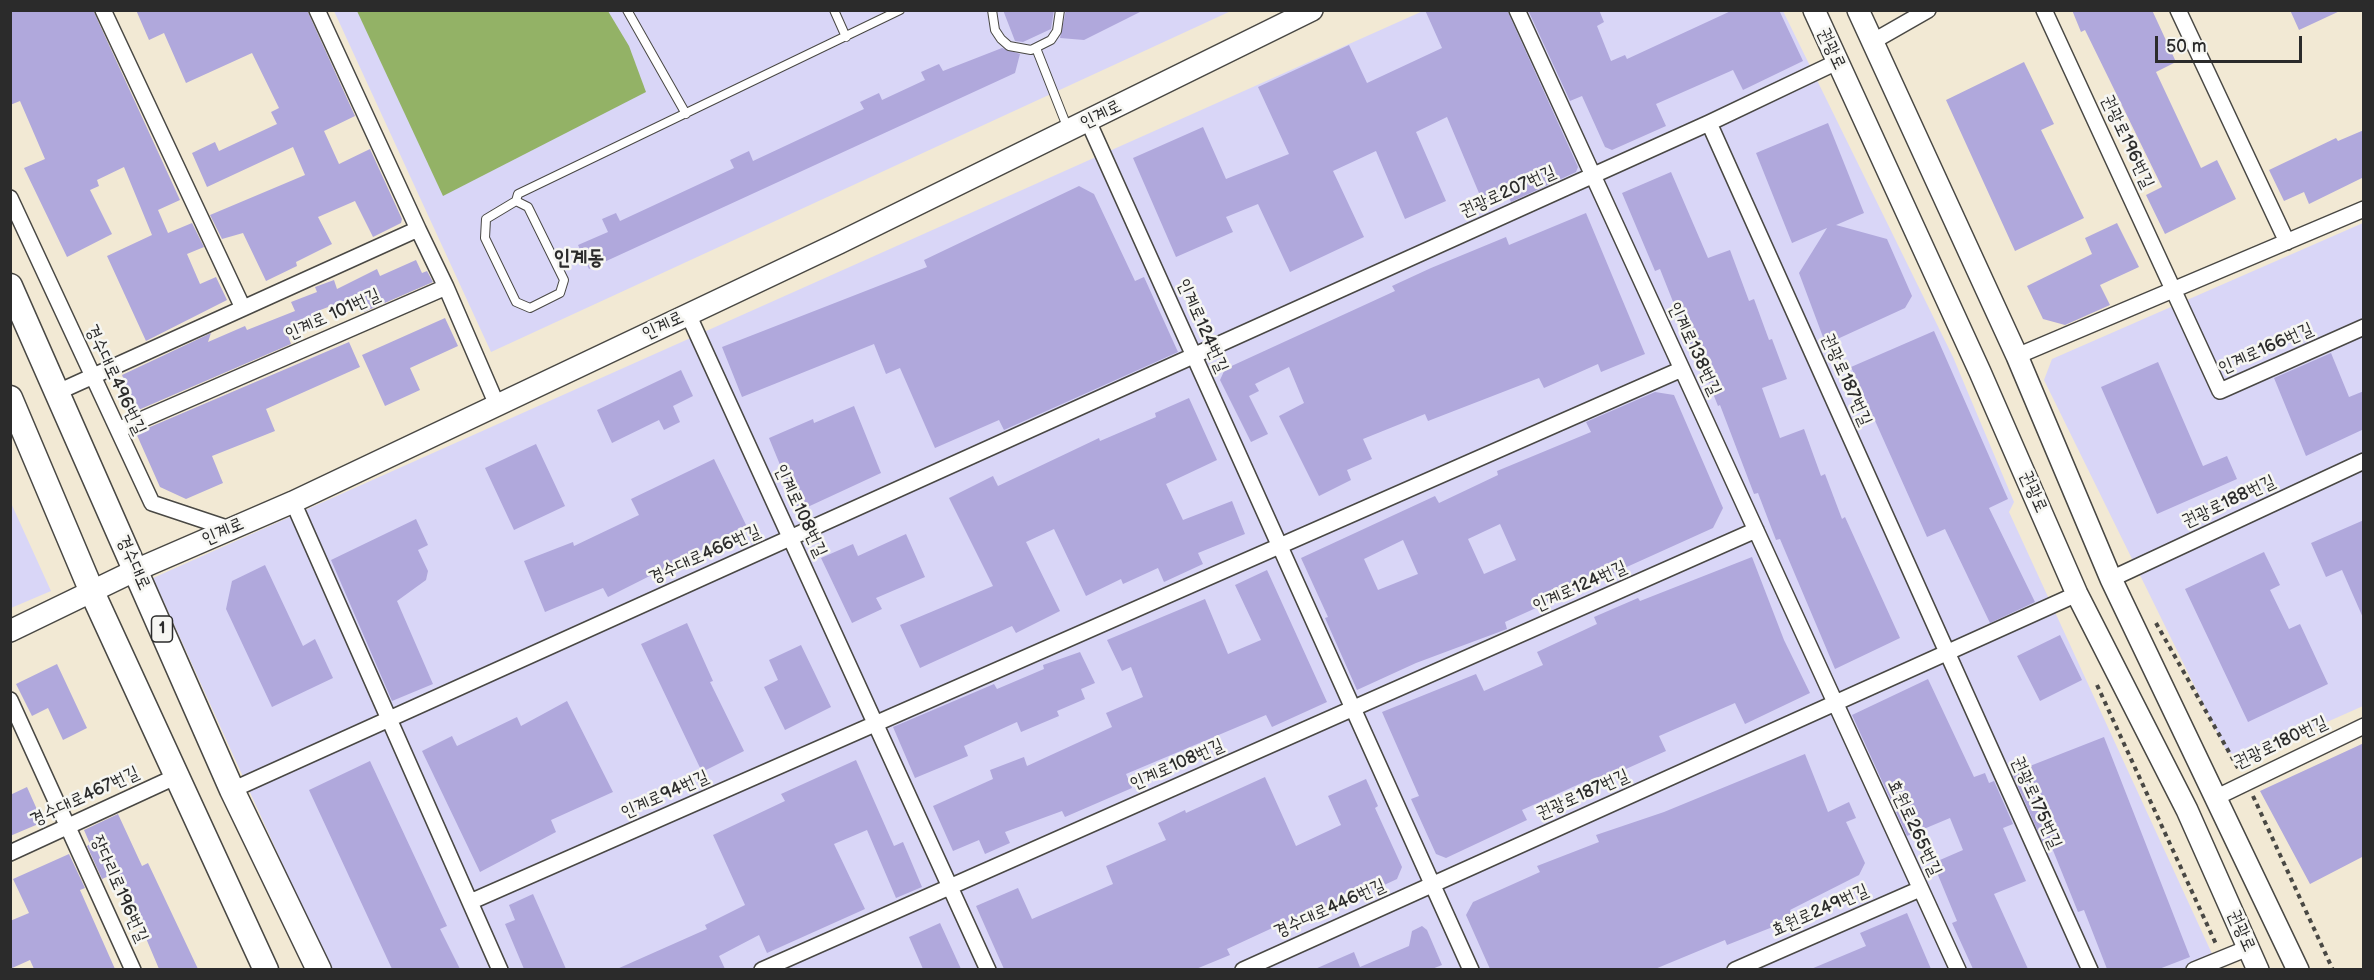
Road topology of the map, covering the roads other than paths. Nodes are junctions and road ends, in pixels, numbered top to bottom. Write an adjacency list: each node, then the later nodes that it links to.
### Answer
1 (103, 10): 32 (street)
2 (316, 10): 27 (street)
3 (627, 10): 19 (lane)
4 (834, 10): 15 (lane)
5 (900, 10): 15 (lane)
6 (992, 10): 17 (lane)
7 (1060, 10): 17 (lane)
8 (1312, 10): 20 (street, 인계로)
9 (1517, 10): 23 (street, 인계로138번길)
10 (1814, 10): 18 (street, 권광로)
11 (1858, 10): 16 (street, 권광로)
12 (1928, 10): 16 (street)
13 (2044, 10): 31 (street, 권광로196번길)
14 (2178, 10): 28 (street)
15 (846, 37): 19 (lane)
16 (1872, 42): 36 (street, 권광로)
17 (1036, 48): 22 (lane)
18 (1837, 62): 21 (street, 권광로207번길); 52 (street, 권광로)
19 (686, 114): 25 (lane)
20 (1088, 121): 22 (street, 인계로); 35 (street, 인계로124번길)
21 (1709, 123): 23 (street, 권광로207번길); 54 (street, 권광로187번길)
22 (1069, 131): 33 (street, 인계로)
23 (1593, 176): 35 (street, 권광로207번길); 37 (street, 인계로138번길)
24 (10, 198): 38 (street, 경수대로496번길)
25 (516, 201): 25 (lane)
26 (2364, 209): 28 (street)
27 (418, 229): 30 (street); 32 (street)
28 (2287, 242): 31 (street)
29 (10, 286): 39 (main road, 경수대로 / 1)
30 (446, 287): 40 (street); 42 (street, 인계로 101번길)
31 (2174, 290): 34 (street, 인계로166번길); 36 (street)
32 (243, 308): 38 (street)
33 (688, 314): 40 (street, 인계로); 47 (street, 인계로108번길)
34 (2364, 327)
35 (1194, 355): 47 (street, 경수대로466번길); 48 (street, 인계로124번길)
36 (2017, 356): 50 (street, 권광로)
37 (1682, 369): 46 (street, 인계로138번길); 48 (street)
38 (91, 376): 39 (street); 42 (street, 경수대로496번길)
39 (58, 392): 49 (main road, 경수대로 / 1)
40 (497, 405): 44 (street, 인계로)
41 (13, 409): 51 (main road)
42 (118, 430): 45 (street, 경수대로496번길)
43 (2364, 461): 50 (street, 권광로188번길)
44 (293, 502): 45 (street, 인계로); 58 (street)
45 (230, 529): 49 (street, 인계로)
46 (1756, 530): 56 (street, 인계로138번길); 57 (street, 인계로124번길)
47 (791, 538): 58 (street, 경수대로466번길); 59 (street, 인계로108번길)
48 (1280, 546): 57 (street, 인계로124번길); 59 (street)
49 (136, 570): 51 (street, 인계로); 62 (main road, 경수대로 / 1)
50 (2111, 579): 63 (street, 권광로)
51 (92, 592): 53 (street, 인계로); 61 (main road)
52 (2077, 594): 54 (street, 권광로187번길); 70 (street, 권광로)
53 (10, 632)
54 (1947, 652): 56 (street, 권광로187번길); 81 (street, 권광로175번길)
55 (10, 700): 64 (street)
56 (1835, 703): 66 (street, 권광로187번길); 68 (street, 효원로265번길)
57 (1353, 708): 66 (street, 인계로124번길); 67 (street, 인계로108번길)
58 (389, 719): 62 (street, 경수대로466번길); 69 (street)
59 (876, 724): 67 (street, 인계로108번길); 69 (street, 인계로94번길)
60 (2364, 726): 63 (street, 권광로180번길)
61 (175, 777): 64 (street, 경수대로467번길); 72 (main road)
62 (232, 790): 73 (main road, 경수대로 / 1)
63 (2217, 797): 84 (street, 권광로)
64 (69, 824): 65 (street, 경수대로467번길); 71 (street, 장다리로196번길)
65 (10, 853)
66 (1433, 884): 77 (street, 경수대로446번길); 78 (street)
67 (950, 886): 75 (street); 76 (street, 인계로108번길)
68 (1920, 889): 79 (street, 효원로249번길); 80 (street, 효원로265번길)
69 (471, 902): 74 (street)
70 (2248, 948): 82 (street); 83 (street, 권광로)
71 (133, 969)
72 (266, 969)
73 (319, 969)
74 (500, 969)
75 (762, 969)
76 (988, 969)
77 (1243, 969)
78 (1471, 969)
79 (1734, 969)
80 (1958, 969)
81 (2090, 969)
82 (2194, 969)
83 (2259, 969)
84 (2298, 969)

